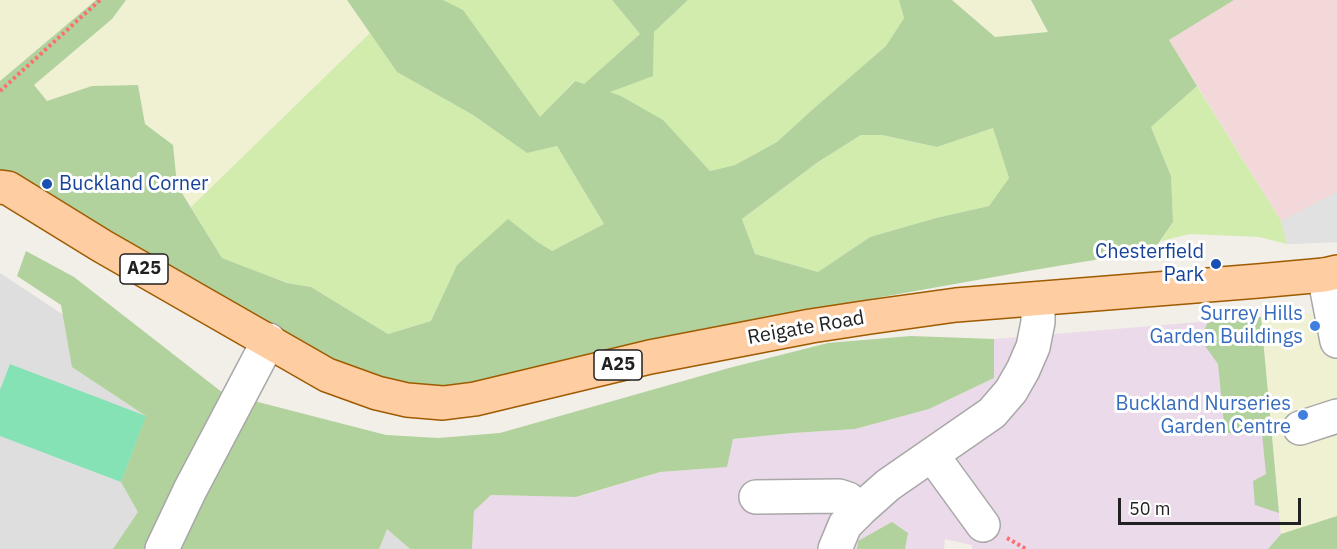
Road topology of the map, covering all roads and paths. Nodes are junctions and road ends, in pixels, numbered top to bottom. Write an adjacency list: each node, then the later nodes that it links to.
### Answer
1 (100, 0): 2 (path)
2 (0, 91)
3 (0, 187): 7 (main road, A25)
4 (1330, 274): 5 (main road, Reigate Road / A25); 6 (lane)
5 (1038, 298): 7 (main road, Reigate Road / A25); 10 (lane)
6 (1337, 341)
7 (279, 346): 14 (lane)
8 (1337, 416): 9 (lane)
9 (1300, 428)
10 (919, 464): 12 (lane); 13 (lane)
11 (756, 497): 12 (lane)
12 (861, 509): 15 (lane)
13 (983, 525)
14 (162, 549)
15 (835, 549)

